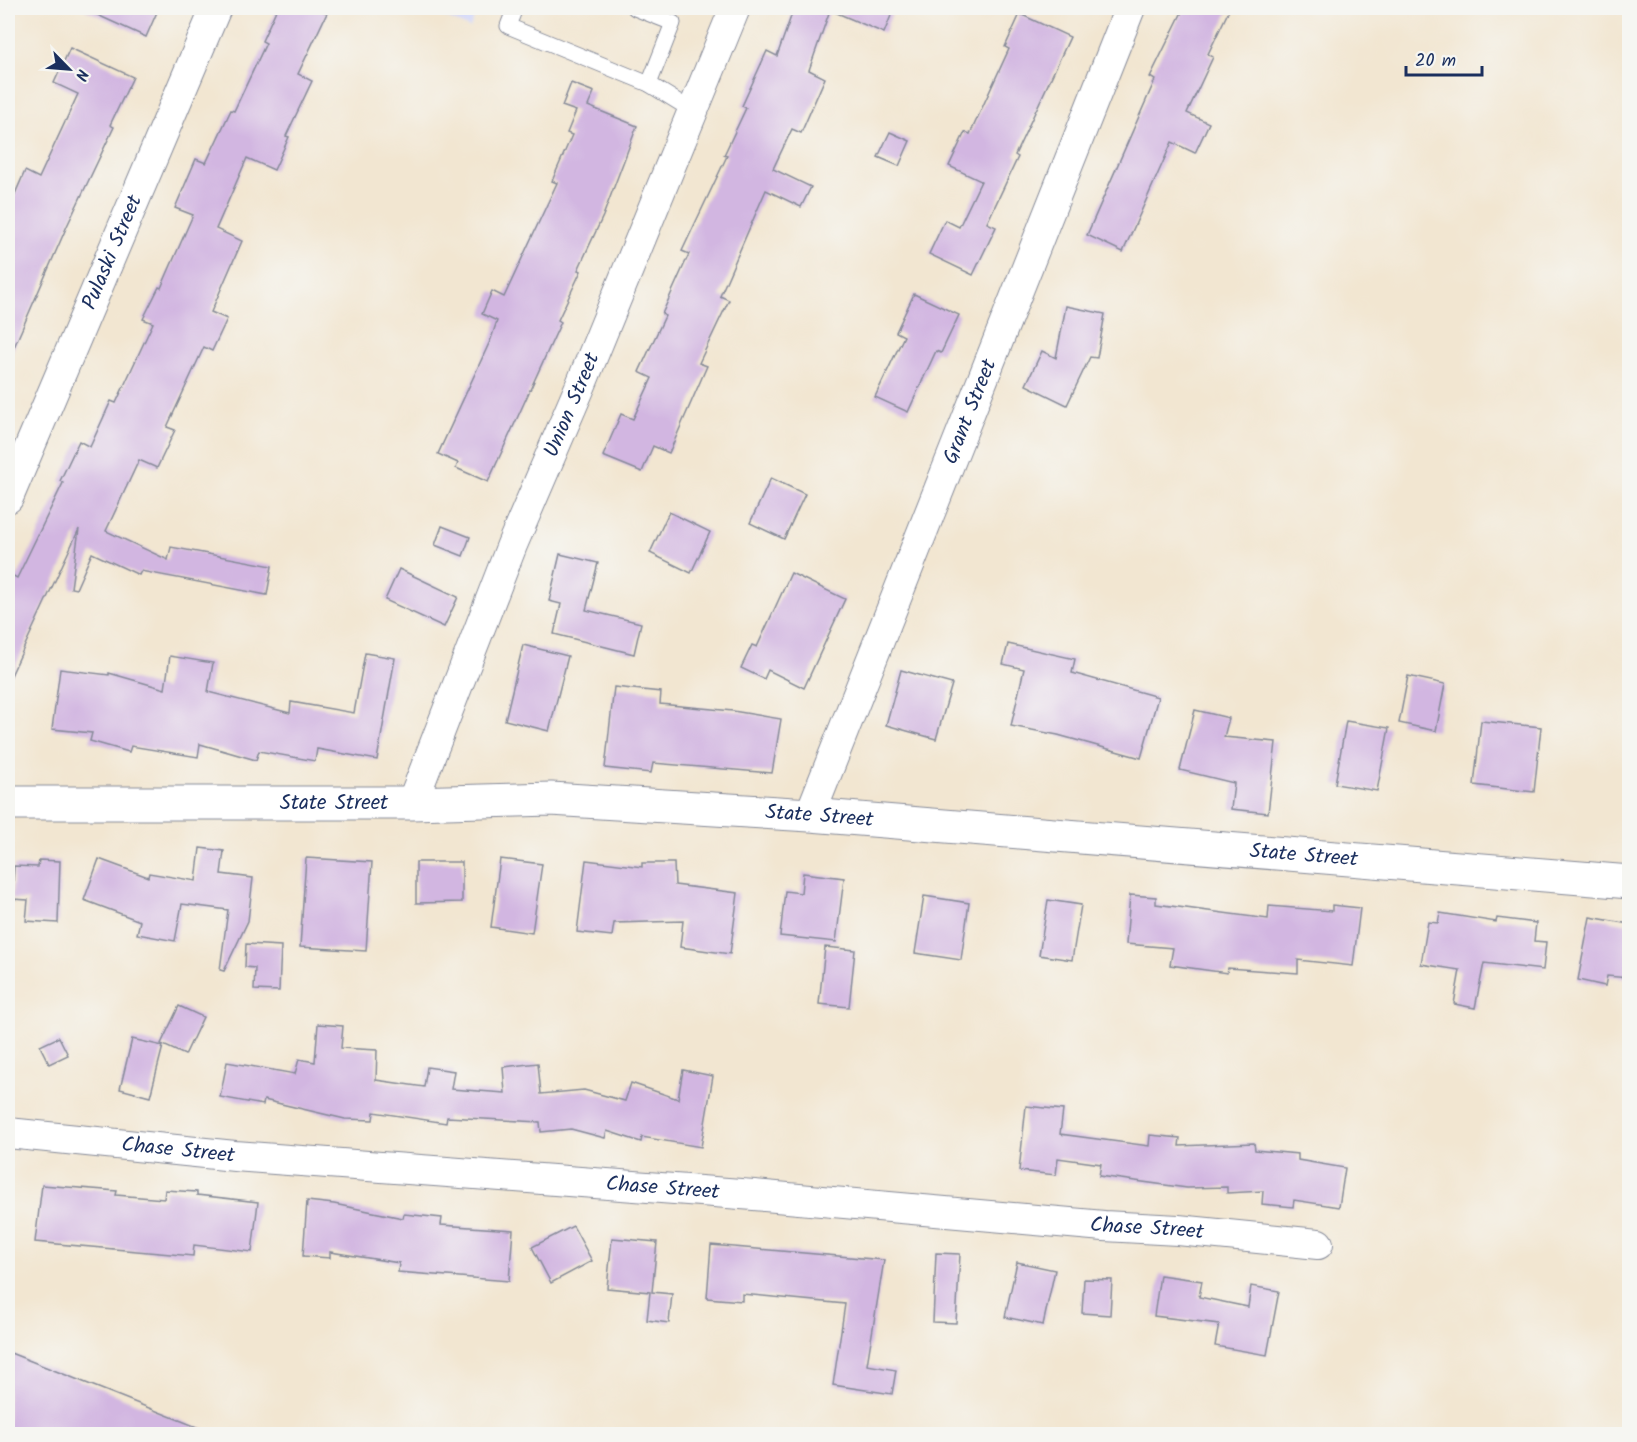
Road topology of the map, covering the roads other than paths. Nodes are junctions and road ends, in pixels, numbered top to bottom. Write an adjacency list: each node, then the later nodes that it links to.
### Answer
1 (216, 8): 8 (street, Pulaski Street)
2 (515, 8): 6 (lane)
3 (634, 8): 6 (lane)
4 (735, 8): 7 (street, Union Street)
5 (1130, 8): 11 (street, Grant Street)
6 (649, 84): 7 (lane)
7 (693, 111): 10 (street, Union Street)
8 (8, 498)
9 (8, 803): 10 (main road, State Street)
10 (412, 803): 11 (main road, State Street)
11 (810, 815): 12 (main road, State Street)
12 (1629, 882)
13 (8, 1133): 14 (street, Chase Street)
14 (1318, 1244)

